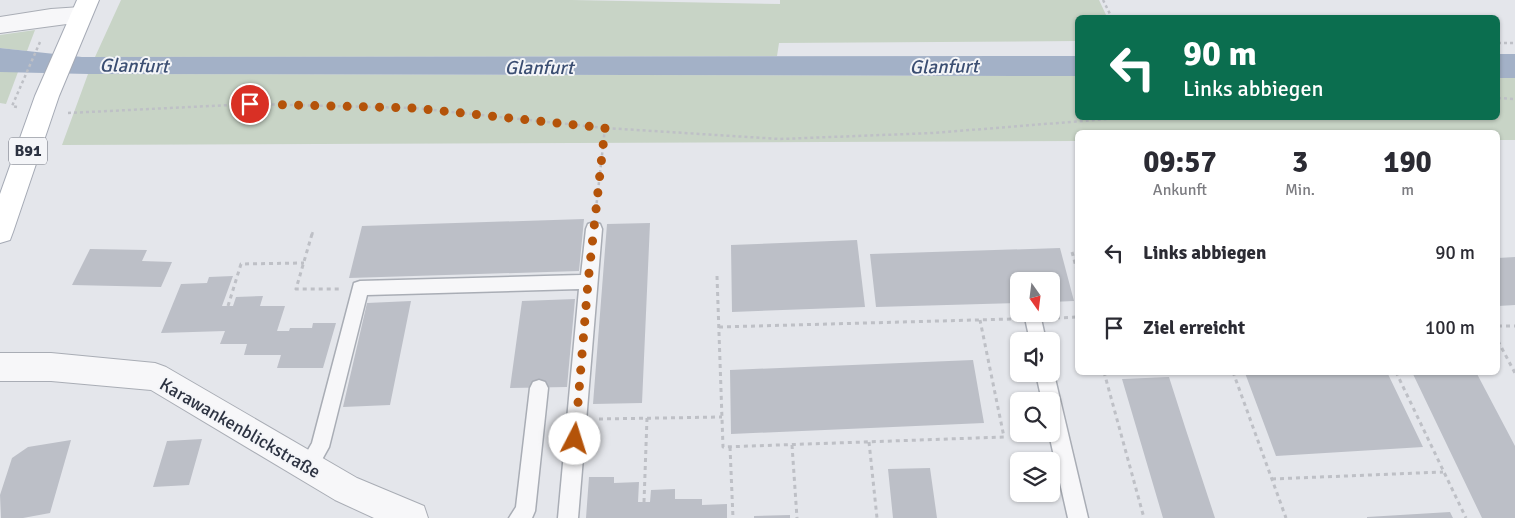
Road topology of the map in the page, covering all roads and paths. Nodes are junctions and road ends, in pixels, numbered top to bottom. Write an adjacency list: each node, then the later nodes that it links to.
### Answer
1 (1103, 0): 3 (path)
2 (81, 15): 4 (street); 16 (main road, B91)
3 (1110, 15)
4 (0, 25)
5 (1500, 43): 6 (path)
6 (1515, 43)
7 (37, 49): 10 (path)
8 (1500, 98): 9 (path)
9 (1515, 98)
10 (12, 106)
11 (74, 114): 13 (path)
12 (1095, 120): 13 (path)
13 (605, 128): 14 (path)
14 (594, 229): 21 (lane)
15 (313, 231): 18 (path)
16 (0, 232)
17 (1072, 252): 19 (path)
18 (304, 263): 22 (path); 23 (path)
19 (1075, 263)
20 (717, 276): 30 (path)
21 (588, 282): 22 (lane); 40 (lane)
22 (360, 288): 45 (lane)
23 (228, 306)
24 (1060, 317): 25 (path)
25 (1075, 317)
26 (1010, 319): 27 (path)
27 (980, 320): 30 (path); 42 (path)
28 (1500, 326): 29 (path)
29 (1515, 326)
30 (719, 327): 38 (path)
31 (1500, 345): 33 (path)
32 (0, 367): 45 (street, Karawankenblickstraße)
33 (1515, 373)
34 (1105, 375): 56 (path)
35 (1234, 375): 47 (path)
36 (1397, 375): 46 (path)
37 (538, 388): 50 (lane)
38 (722, 417): 39 (path); 44 (path)
39 (647, 418): 40 (path); 48 (path)
40 (576, 419): 51 (lane)
41 (1060, 440): 55 (lane)
42 (869, 442): 43 (path); 54 (path)
43 (792, 445): 44 (path); 53 (path)
44 (730, 447): 52 (path)
45 (308, 467): 49 (street, Karawankenblickstraße)
46 (1444, 472): 47 (path); 58 (path)
47 (1272, 479): 57 (path)
48 (644, 502)
49 (412, 518)
50 (519, 518)
51 (568, 518)
52 (733, 518)
53 (797, 518)
54 (877, 518)
55 (1078, 518)
56 (1144, 518)
57 (1286, 518)
58 (1466, 518)

